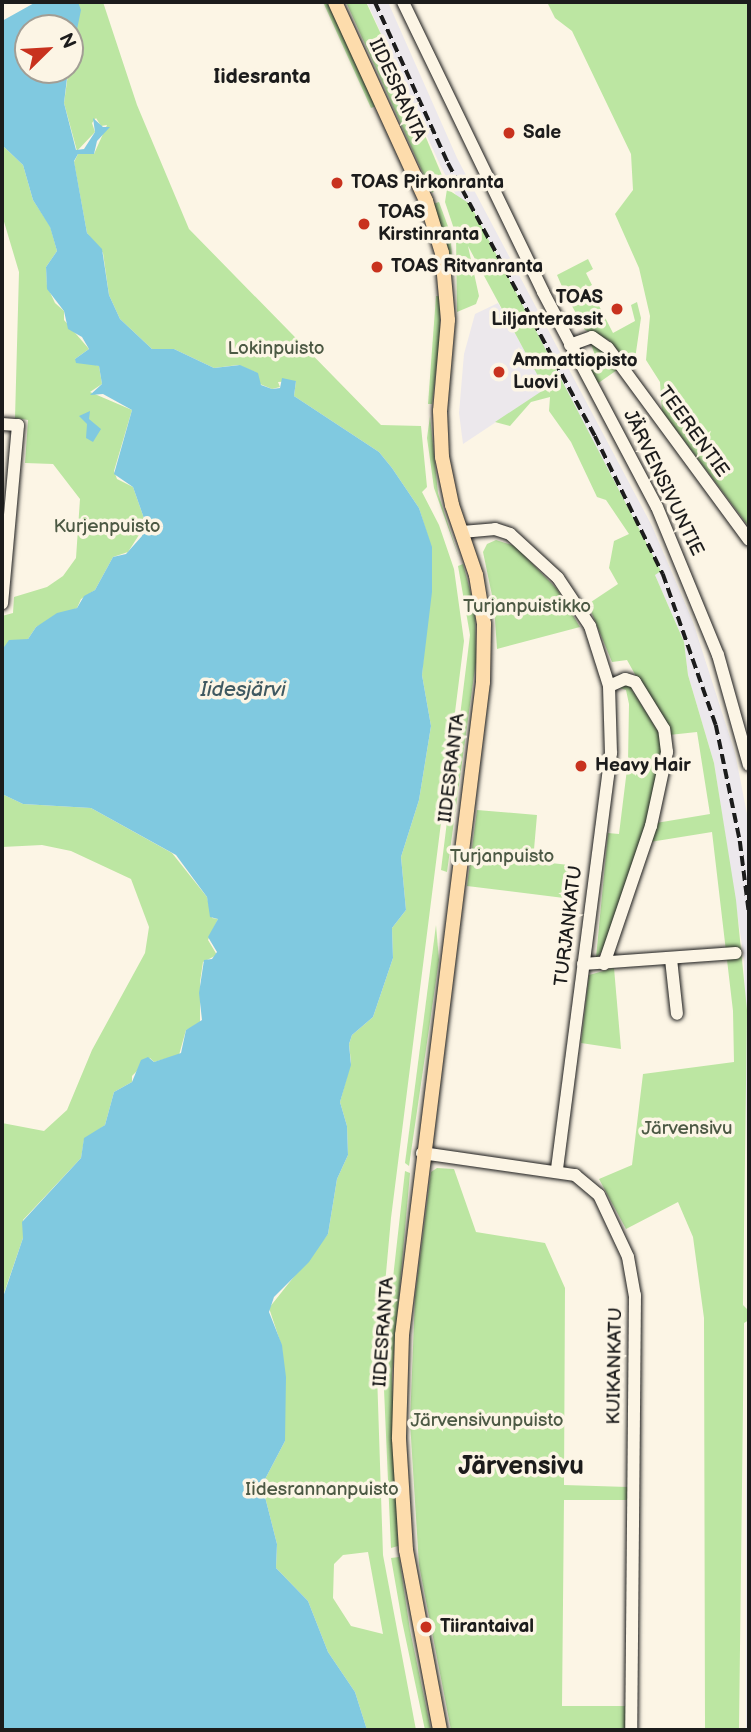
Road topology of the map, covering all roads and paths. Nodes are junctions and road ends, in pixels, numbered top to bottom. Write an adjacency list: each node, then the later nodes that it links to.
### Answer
1 (335, 2): 6 (main road, IIDESRANTA)
2 (403, 2): 3 (street, JÄRVENSIVUNTIE)
3 (570, 345): 7 (street, TEERENTIE); 10 (street, JÄRVENSIVUNTIE)
4 (2, 424): 5 (street)
5 (6, 524): 8 (street)
6 (462, 532): 9 (street, TURJANKATU); 16 (main road, IIDESRANTA)
7 (749, 540)
8 (2, 603)
9 (609, 686): 13 (street, TURJANKATU); 14 (street, TURJANKATU)
10 (749, 765)
11 (736, 953): 12 (street)
12 (671, 959): 14 (street); 15 (street)
13 (583, 964): 14 (street); 17 (street, TURJANKATU)
14 (604, 964)
15 (677, 1014)
16 (422, 1153): 17 (street, KUIKANKATU); 18 (main road, IIDESRANTA)
17 (557, 1170): 19 (street, KUIKANKATU)
18 (440, 1730)
19 (631, 1730)

